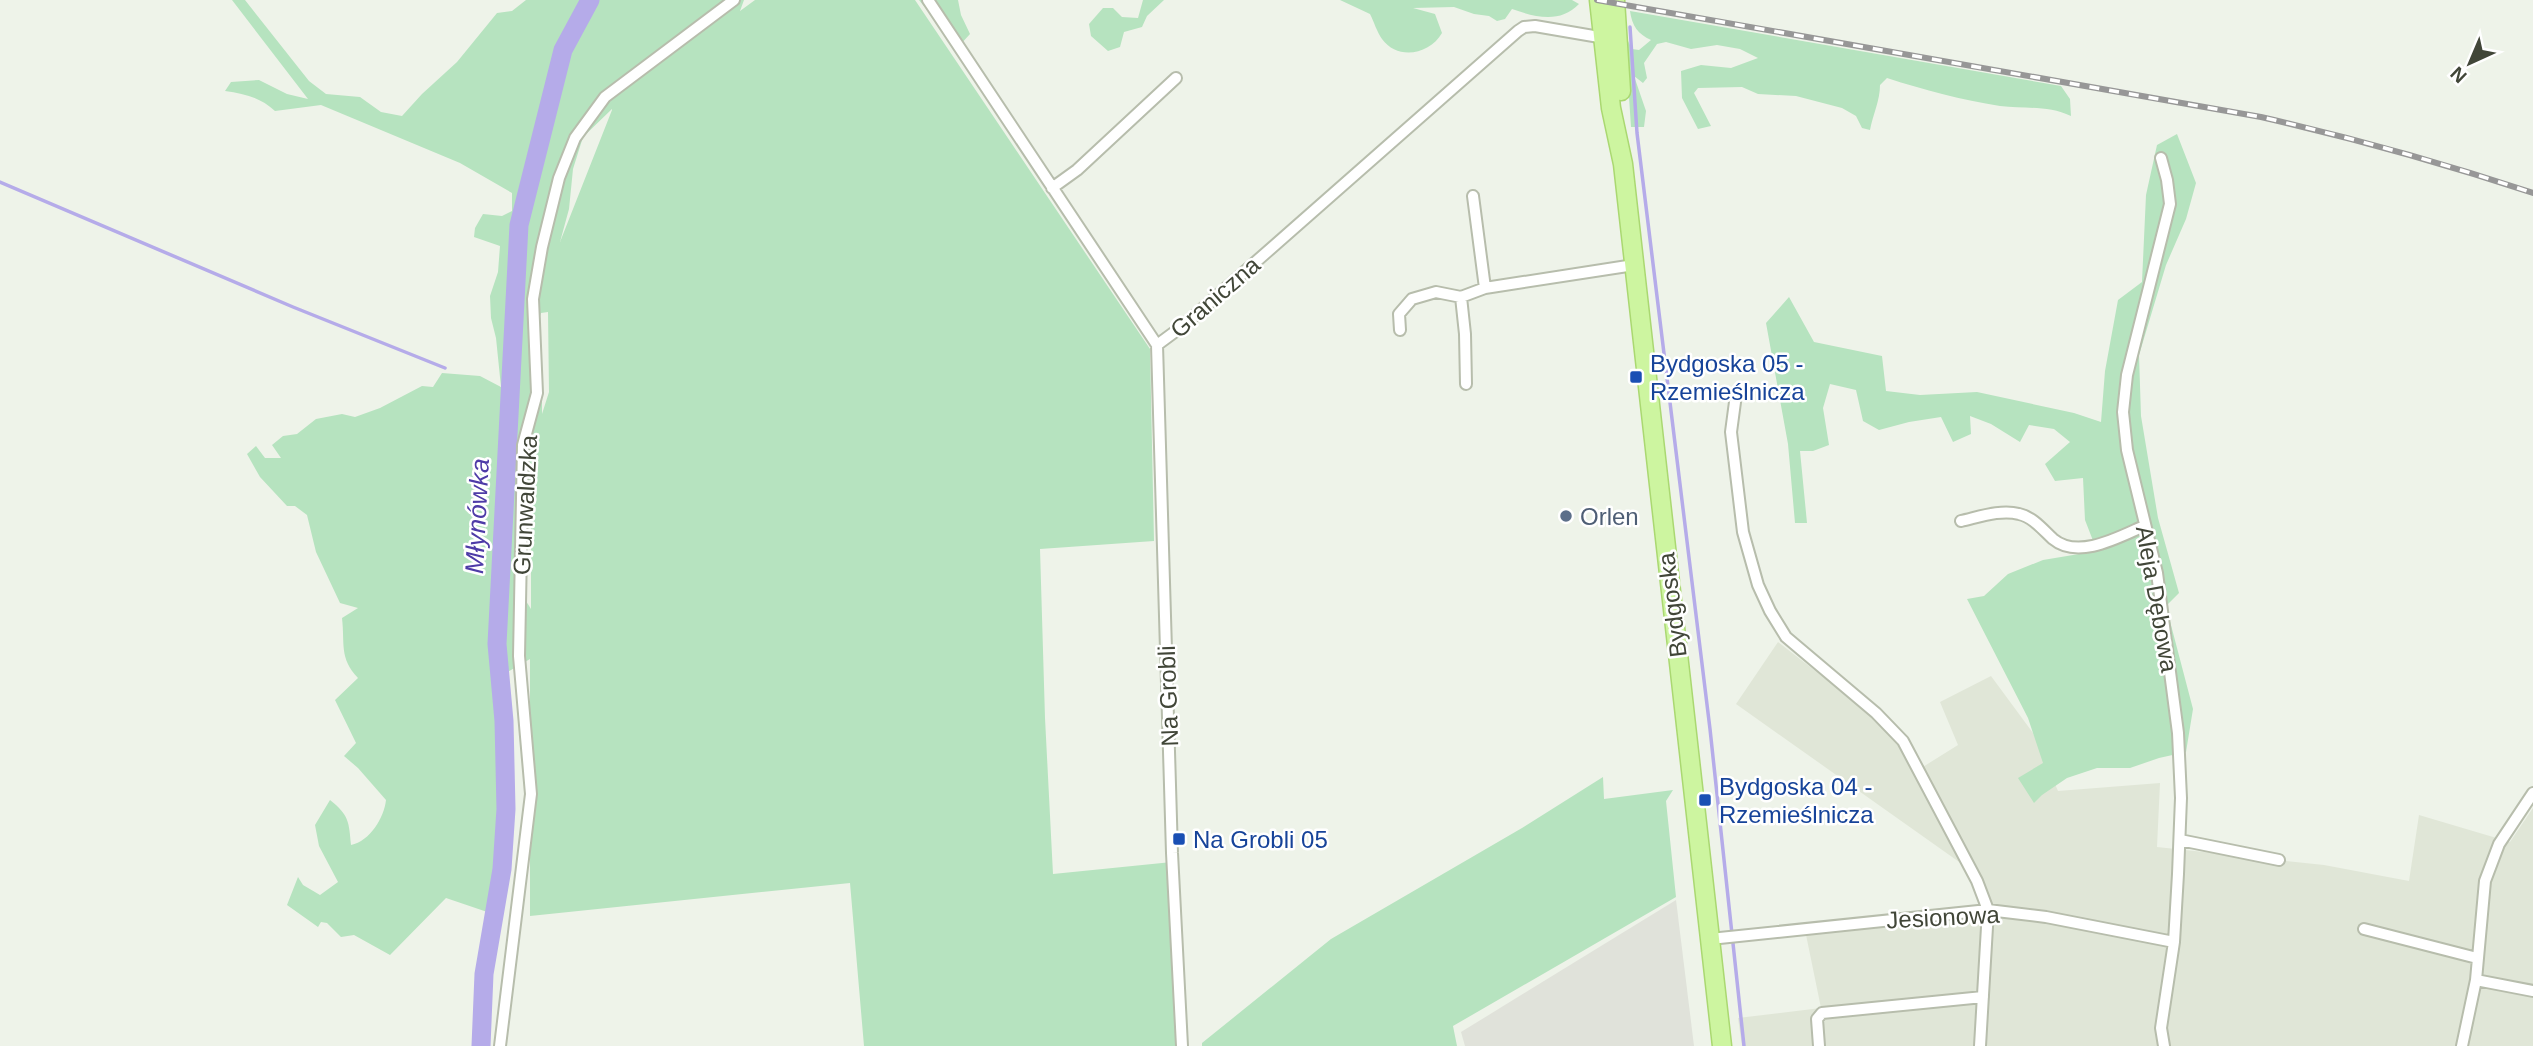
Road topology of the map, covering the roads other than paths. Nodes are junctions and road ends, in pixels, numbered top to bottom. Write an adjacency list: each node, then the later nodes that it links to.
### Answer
1 (734, 0): 32 (street, Grunwaldzka)
2 (928, 0): 10 (street, Graniczna)
3 (1599, 0): 5 (main road, Bydgoska)
4 (1615, 0): 6 (main road, Bydgoska)
5 (1602, 36): 6 (street); 9 (main road, Bydgoska); 16 (street, Graniczna)
6 (1618, 56): 9 (main road, Bydgoska)
7 (1177, 78): 10 (street)
8 (2161, 158): 20 (street, Aleja Dębowa)
9 (1623, 164): 12 (main road, Bydgoska)
10 (1052, 188): 16 (street, Graniczna)
11 (1473, 195): 13 (street)
12 (1634, 264): 13 (street); 26 (main road, Bydgoska)
13 (1485, 288): 14 (street)
14 (1461, 297): 15 (street); 17 (street)
15 (1400, 330)
16 (1157, 345): 33 (street, Na Grobli)
17 (1466, 384)
18 (1735, 402): 24 (street)
19 (1961, 521): 20 (street)
20 (2144, 526): 22 (street, Aleja Dębowa)
21 (2533, 793): 28 (street)
22 (2179, 840): 23 (street); 27 (street, Aleja Dębowa)
23 (2279, 860)
24 (1988, 910): 26 (street, Jesionowa); 27 (street, Jesionowa); 31 (street)
25 (2364, 929): 28 (street)
26 (1710, 939): 34 (main road, Bydgoska)
27 (2174, 942): 37 (street, Aleja Dębowa)
28 (2477, 958): 29 (street)
29 (2476, 980): 30 (street); 38 (street)
30 (2533, 992)
31 (1983, 998): 35 (street); 36 (street)
32 (500, 1046)
33 (1182, 1046)
34 (1722, 1046)
35 (1819, 1046)
36 (1980, 1046)
37 (2164, 1046)
38 (2462, 1046)

